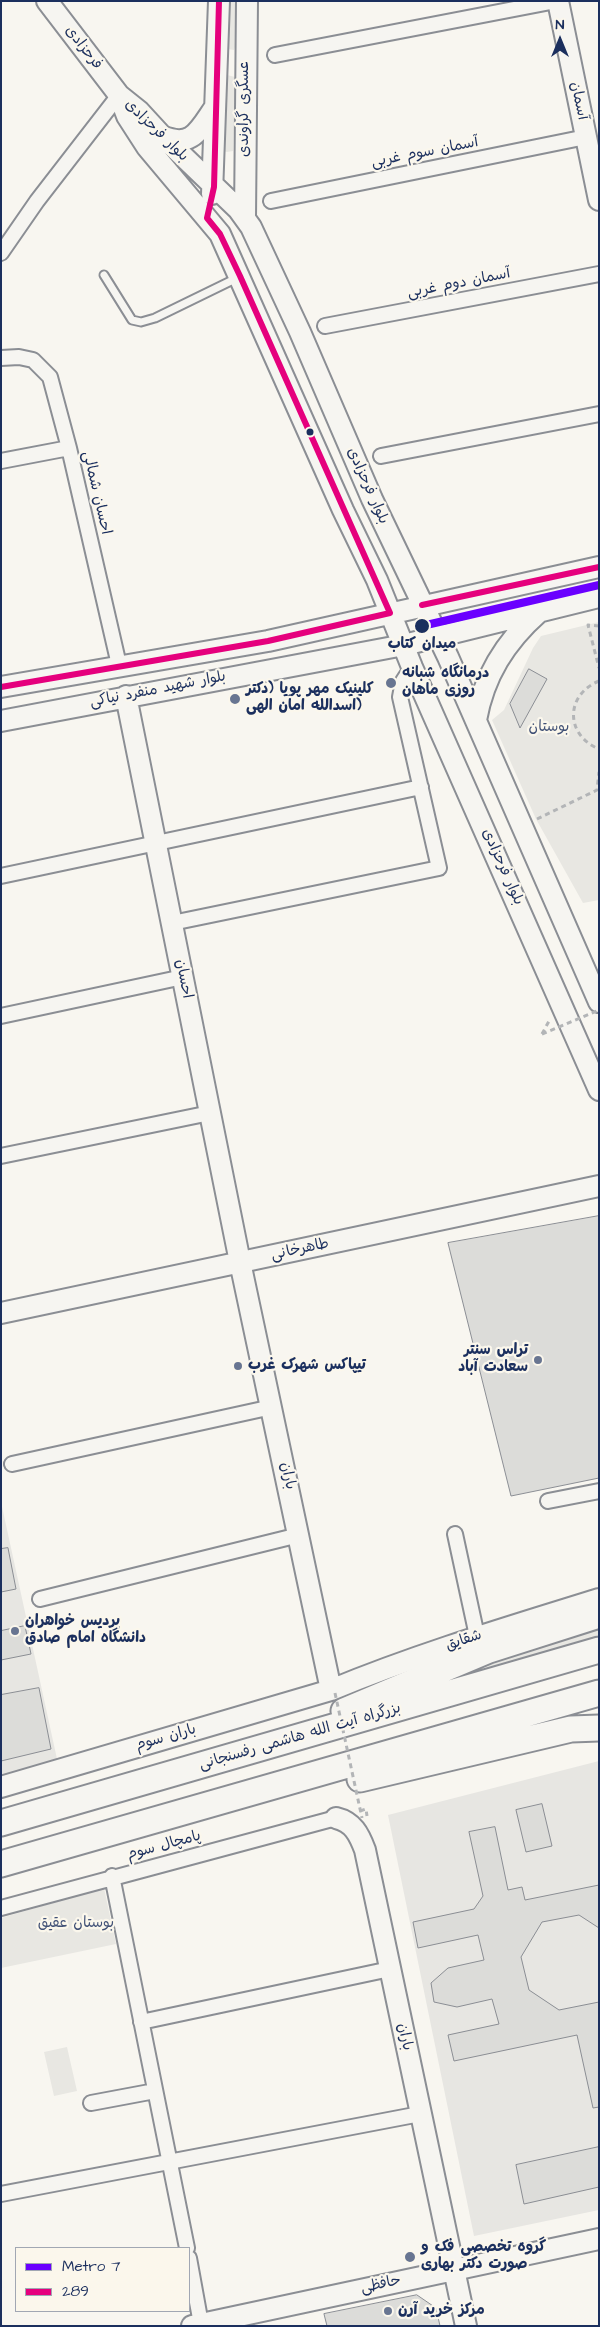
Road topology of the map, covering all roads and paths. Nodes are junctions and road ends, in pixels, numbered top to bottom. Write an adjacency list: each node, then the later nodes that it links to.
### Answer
1 (47, 1): 8 (street, فرحزادی)
2 (219, 1): 7 (street, عسگری گراوندی)
3 (247, 1): 6 (street, عسگری گراوندی)
4 (557, 1): 5 (street); 11 (street, آسمان)
5 (275, 56)
6 (246, 60): 7 (street); 17 (street, عسگری گراوندی)
7 (217, 61): 9 (street, عسگری گراوندی)
8 (119, 95): 10 (street, بلوار فرحزادی); 16 (street, بلوار فرحزادی); 18 (street)
9 (215, 107): 10 (street); 13 (street, عسگری گراوندی)
10 (162, 136): 13 (street, بلوار فرحزادی)
11 (586, 137): 12 (street, آسمان); 15 (street, آسمان سوم غربی)
12 (596, 173): 14 (street, آسمان)
13 (214, 187): 16 (street, عسگری گراوندی); 17 (street, بلوار فرحزادی)
14 (599, 200)
15 (271, 201)
16 (207, 218): 21 (street, بلوار فرحزادی)
17 (244, 218): 28 (street, بلوار فرحزادی)
18 (1, 253)
19 (599, 274): 22 (street, آسمان دوم غربی)
20 (104, 275): 21 (lane)
21 (240, 276): 29 (street, بلوار فرحزادی)
22 (325, 326)
23 (4, 357): 25 (street, احسان شمالی)
24 (599, 414): 26 (street)
25 (69, 448): 27 (street); 38 (street, احسان شمالی)
26 (381, 456)
27 (1, 461)
28 (372, 499): 29 (street); 32 (street, بلوار فرحزادی)
29 (343, 510): 34 (street, بلوار فرحزادی)
30 (599, 566): 32 (street, بلوار شهید منفرد نیاکی)
31 (599, 597): 33 (street, بلوار شهید منفرد نیاکی)
32 (422, 604): 34 (street, بلوار شهید منفرد نیاکی); 36 (street, بلوار فرحزادی)
33 (540, 611): 36 (street, بلوار شهید منفرد نیاکی); 44 (street)
34 (390, 613): 37 (street, بلوار فرحزادی); 38 (street, بلوار شهید منفرد نیاکی)
35 (599, 626): 40 (path)
36 (438, 636): 37 (street, بلوار شهید منفرد نیاکی); 44 (street)
37 (404, 645): 39 (street, بلوار فرحزادی); 43 (street, بلوار شهید منفرد نیاکی)
38 (119, 666): 42 (street, بلوار شهید منفرد نیاکی)
39 (412, 667): 48 (street); 51 (street, بلوار فرحزادی)
40 (599, 668)
41 (599, 681): 46 (path)
42 (1, 688)
43 (126, 696): 45 (street, بلوار شهید منفرد نیاکی); 52 (street, احسان)
44 (476, 720): 50 (street)
45 (1, 721)
46 (599, 749)
47 (599, 772): 49 (path)
48 (421, 787): 52 (street); 54 (street)
49 (598, 792): 50 (path)
50 (529, 824): 51 (street); 56 (street)
51 (490, 840): 60 (street, بلوار فرحزادی)
52 (156, 844): 53 (street); 54 (street, احسان)
53 (1, 876)
54 (172, 923): 55 (street, احسان)
55 (183, 977): 58 (street); 61 (street, احسان)
56 (599, 1002)
57 (599, 1010): 59 (path, bridge)
58 (1, 1016)
59 (542, 1034)
60 (599, 1090)
61 (210, 1112): 62 (street); 64 (street, احسان)
62 (1, 1156)
63 (599, 1186): 64 (street, طاهرخانی)
64 (240, 1262): 65 (street, طاهرخانی); 66 (street, باران)
65 (1, 1313)
66 (272, 1408): 67 (street); 71 (street, باران)
67 (12, 1464)
68 (599, 1491): 69 (street)
69 (548, 1501)
70 (455, 1534): 75 (street)
71 (300, 1535): 72 (street); 77 (street, باران)
72 (40, 1599)
73 (599, 1599): 75 (street, شقایق)
74 (599, 1615): 80 (highway)
75 (477, 1636): 77 (street, شقایق)
76 (599, 1650): 80 (highway, بزرگراه آیت الله هاشمی رفسنجانی)
77 (333, 1691): 82 (street, باران سوم); 84 (path, bridge)
78 (599, 1693): 81 (highway)
79 (599, 1728): 81 (highway)
80 (286, 1741): 85 (highway, بزرگراه آیت الله هاشمی رفسنجانی)
81 (306, 1777): 86 (highway)
82 (1, 1787)
83 (336, 1818): 87 (street, پامچال سوم); 89 (street, باران)
84 (362, 1818)
85 (1, 1823)
86 (1, 1864)
87 (112, 1876): 88 (street, پامچال سوم); 90 (street)
88 (1, 1908)
89 (390, 1969): 90 (street); 93 (street, باران)
90 (141, 2022): 91 (street)
91 (155, 2091): 92 (street); 94 (street)
92 (90, 2103)
93 (420, 2114): 94 (street); 99 (street, باران)
94 (170, 2163): 95 (street); 97 (street)
95 (1, 2194)
96 (599, 2239): 99 (street, حافظی)
97 (187, 2247)
98 (190, 2266): 100 (street)
99 (453, 2270): 100 (street, حافظی); 101 (street, باران)
100 (197, 2325)
101 (466, 2326)

